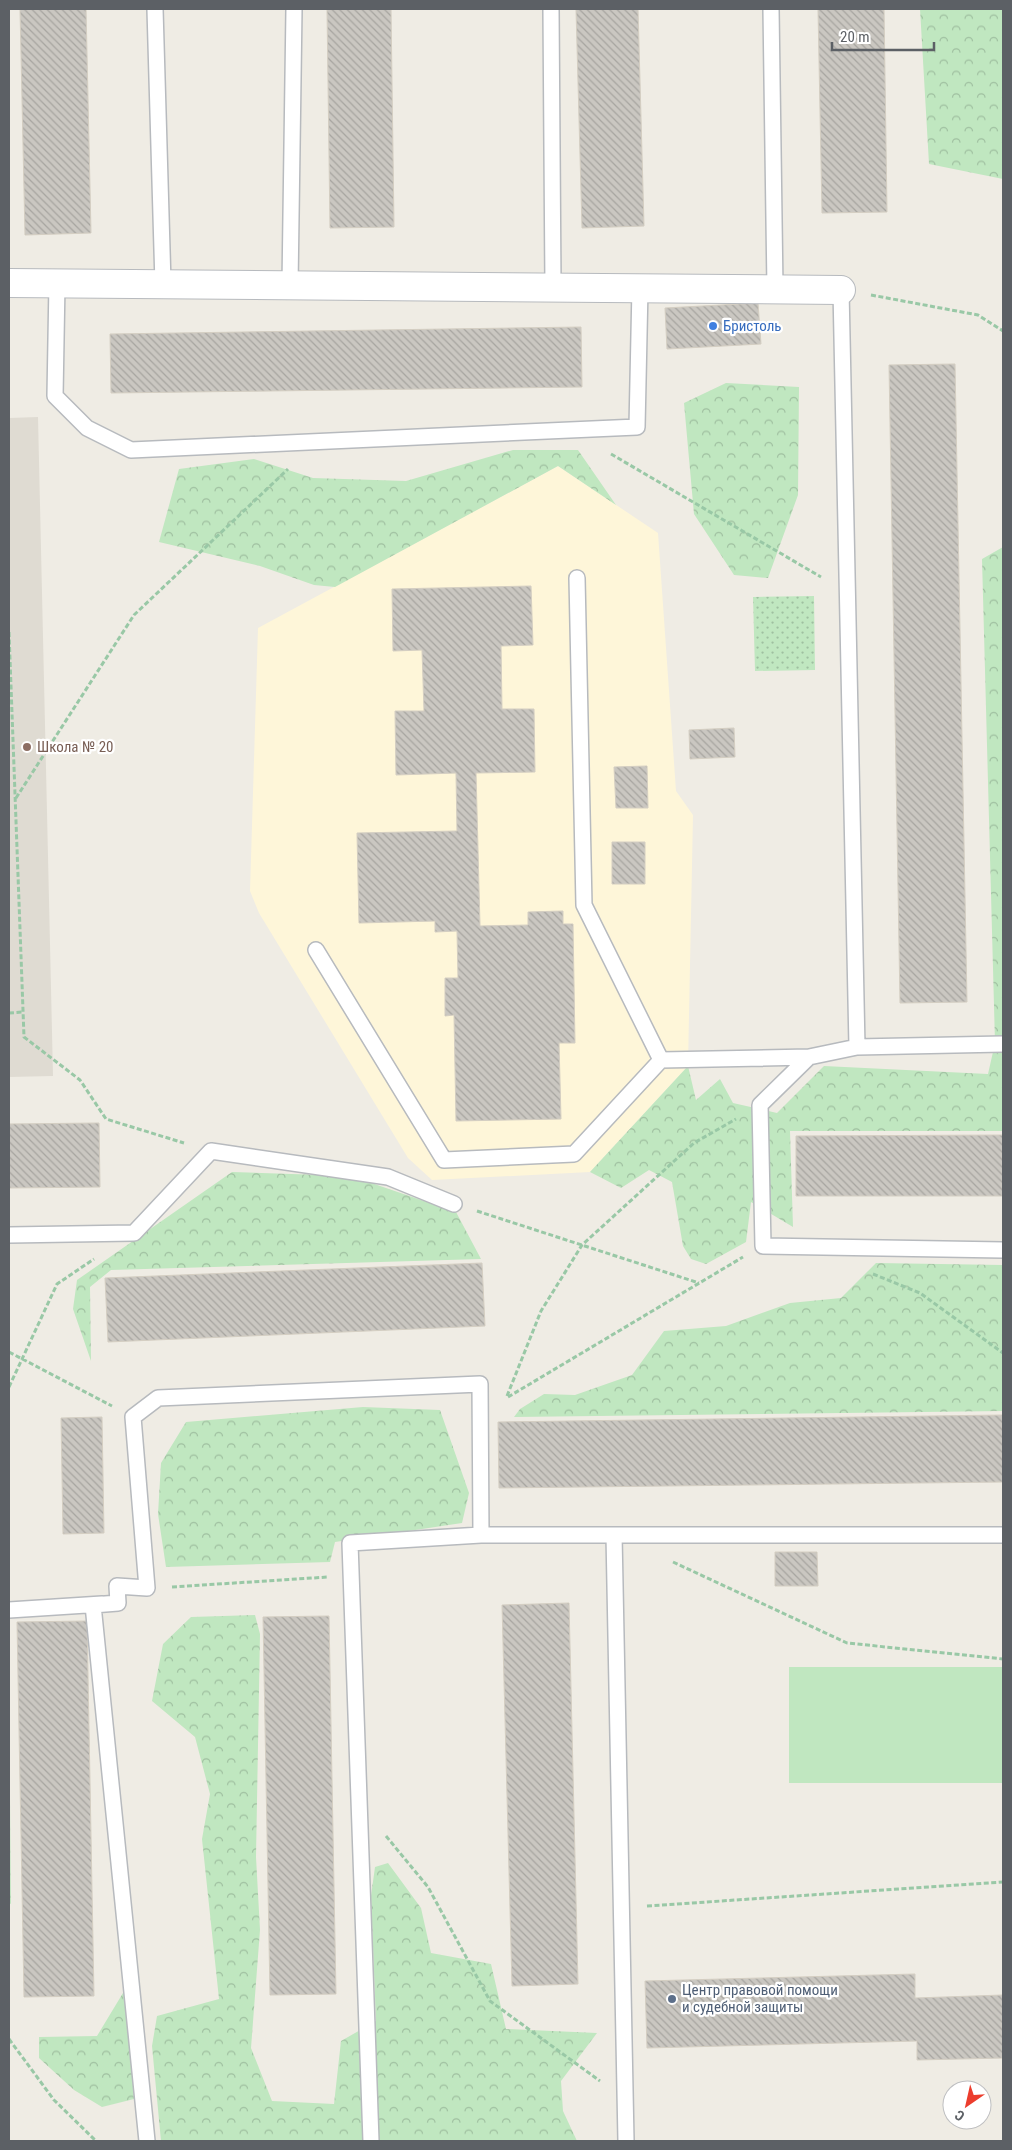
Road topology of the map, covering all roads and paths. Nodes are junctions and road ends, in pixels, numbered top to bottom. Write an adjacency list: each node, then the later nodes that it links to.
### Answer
1 (154, 9): 7 (lane)
2 (294, 9): 8 (lane)
3 (551, 9): 9 (lane)
4 (771, 9): 11 (lane)
5 (9, 283): 6 (street)
6 (57, 283): 7 (street); 15 (lane)
7 (164, 284): 8 (street)
8 (290, 285): 9 (street)
9 (554, 287): 10 (street)
10 (640, 288): 11 (street); 14 (lane)
11 (775, 289): 12 (street)
12 (841, 290): 13 (path); 17 (lane)
13 (1003, 331)
14 (569, 430): 15 (lane); 17 (path)
15 (316, 442): 19 (path)
16 (577, 578): 26 (lane)
17 (848, 592): 24 (lane)
18 (9, 632): 19 (path)
19 (15, 799): 21 (path)
20 (316, 950): 26 (lane)
21 (23, 1012): 22 (path); 28 (path)
22 (9, 1013)
23 (1003, 1044): 24 (lane)
24 (857, 1047): 25 (lane)
25 (809, 1057): 26 (lane); 27 (lane)
26 (661, 1060)
27 (760, 1105): 32 (path); 33 (lane)
28 (211, 1151): 29 (lane); 30 (lane)
29 (454, 1204): 32 (path)
30 (134, 1233): 31 (lane); 39 (path)
31 (9, 1235)
32 (582, 1245): 36 (path); 36 (path)
33 (763, 1246): 34 (lane); 36 (path)
34 (1003, 1250)
35 (866, 1272): 38 (path)
36 (700, 1283)
37 (9, 1352): 39 (path)
38 (1003, 1353)
39 (22, 1359): 40 (path); 41 (path)
40 (9, 1387)
41 (133, 1417): 42 (lane); 47 (lane)
42 (481, 1535): 43 (lane); 46 (lane)
43 (614, 1535): 44 (lane); 53 (lane)
44 (1003, 1535)
45 (668, 1560): 50 (path)
46 (351, 1575): 47 (path); 51 (lane)
47 (146, 1588): 48 (lane)
48 (118, 1603): 49 (lane); 57 (lane)
49 (9, 1610)
50 (1003, 1659)
51 (358, 1802): 55 (path); 58 (lane)
52 (1003, 1882): 53 (path)
53 (621, 1908): 55 (lane)
54 (9, 2039): 56 (path)
55 (625, 2102): 59 (lane)
56 (96, 2141)
57 (147, 2141)
58 (371, 2141)
59 (626, 2141)

